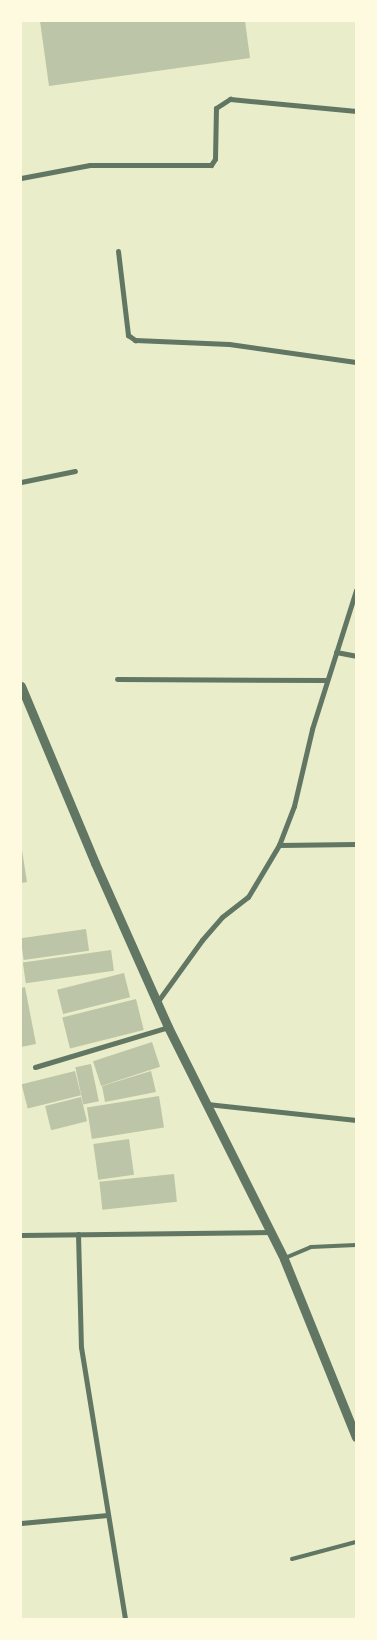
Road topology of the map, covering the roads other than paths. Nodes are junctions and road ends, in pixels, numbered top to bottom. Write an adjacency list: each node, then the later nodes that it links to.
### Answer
1 (356, 111): 2 (street)
2 (21, 178)
3 (118, 251): 4 (street)
4 (356, 362)
5 (75, 470): 6 (street)
6 (21, 482)
7 (356, 590): 8 (street)
8 (336, 652): 9 (street); 11 (street)
9 (356, 656)
10 (117, 679): 11 (street)
11 (327, 680): 14 (street)
12 (22, 688): 15 (street)
13 (356, 844): 14 (street)
14 (279, 845): 15 (street)
15 (158, 1001): 16 (street)
16 (168, 1027): 17 (street); 18 (street)
17 (35, 1067)
18 (206, 1104): 19 (street); 20 (street)
19 (356, 1120)
20 (272, 1232): 21 (street); 24 (street)
21 (78, 1234): 22 (street); 26 (street)
22 (21, 1235)
23 (356, 1245): 24 (lane)
24 (284, 1259): 25 (street)
25 (356, 1437)
26 (108, 1515): 27 (street); 30 (street)
27 (21, 1523)
28 (356, 1542): 29 (lane)
29 (292, 1559)
30 (125, 1619)

